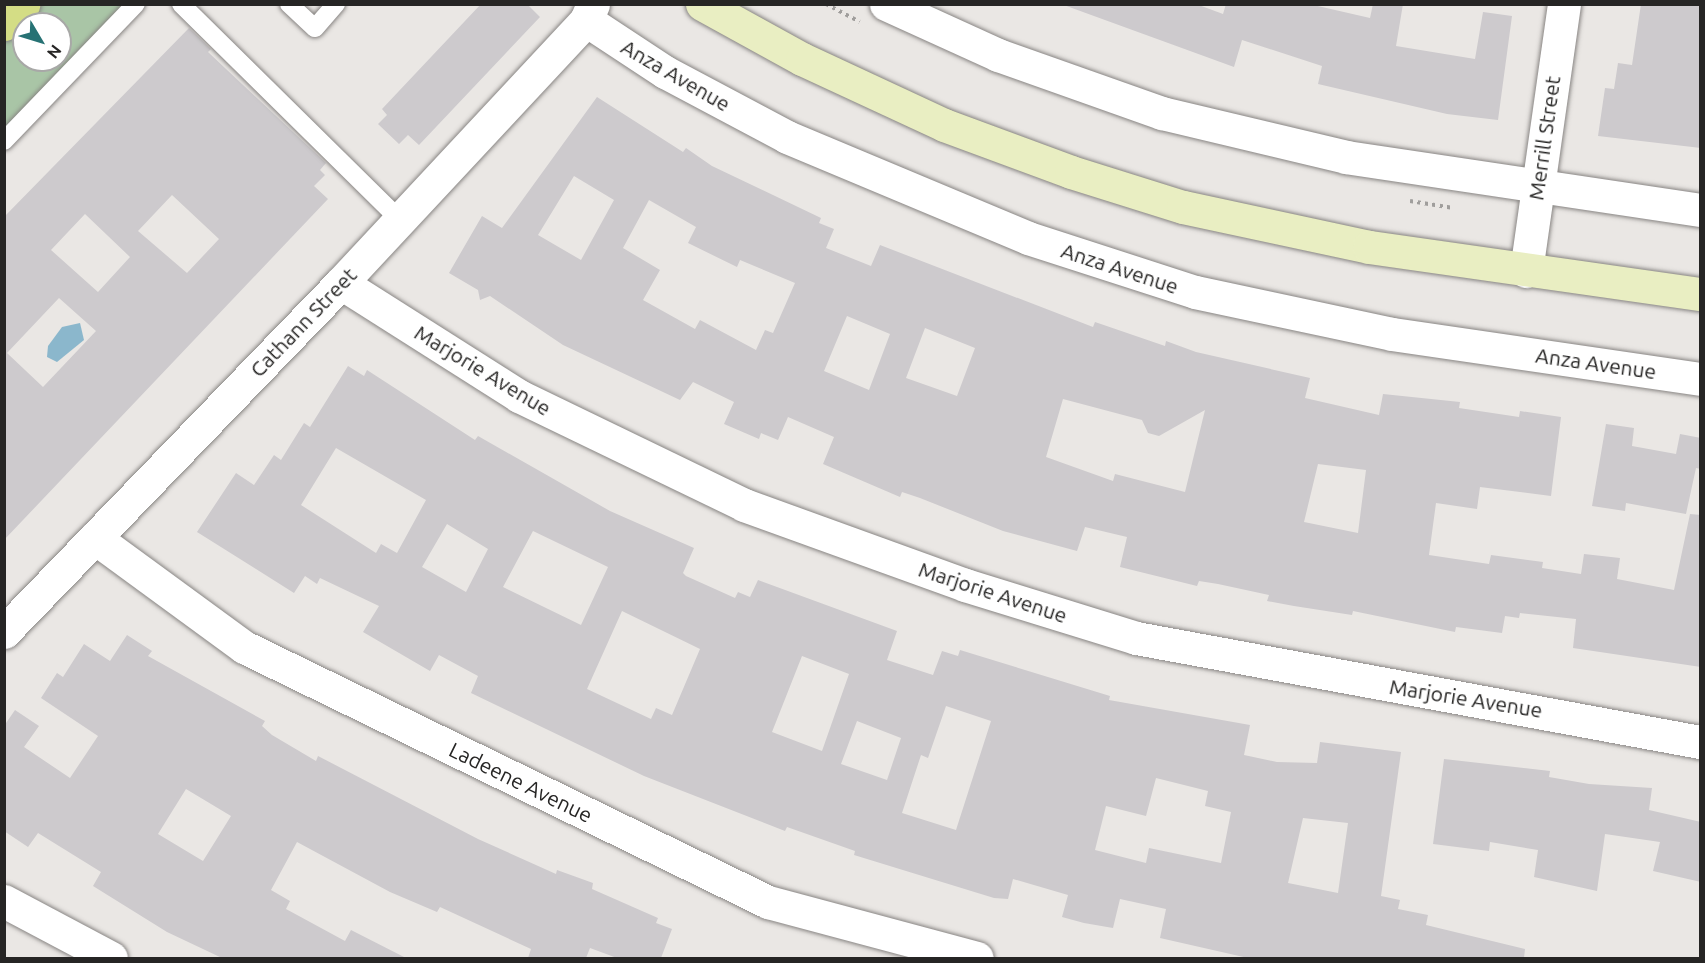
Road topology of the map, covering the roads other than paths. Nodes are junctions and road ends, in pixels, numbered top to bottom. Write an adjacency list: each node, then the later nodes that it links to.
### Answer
1 (23, 4): 10 (main road)
2 (136, 4): 11 (lane)
3 (181, 4): 14 (lane)
4 (289, 4): 5 (lane)
5 (336, 4)
6 (702, 4): 15 (main road)
7 (886, 4): 12 (street)
8 (1564, 4): 12 (street, Merrill Street)
9 (590, 12): 14 (street, Cathann Street); 18 (street, Anza Avenue)
10 (4, 24)
11 (4, 141)
12 (1537, 183): 13 (street); 15 (street, Merrill Street)
13 (1701, 210)
14 (400, 220): 16 (street, Cathann Street)
15 (1526, 271): 17 (main road)
16 (341, 283): 19 (street, Cathann Street); 21 (street, Marjorie Avenue)
17 (1701, 294)
18 (1701, 379)
19 (95, 538): 20 (street, Cathann Street); 24 (street, Ladeene Avenue)
20 (4, 632)
21 (1701, 742)
22 (4, 902): 23 (street)
23 (111, 958)
24 (978, 958)

